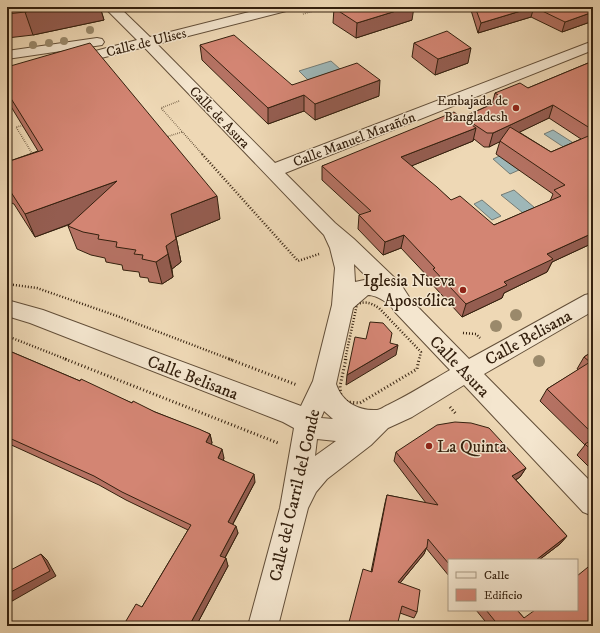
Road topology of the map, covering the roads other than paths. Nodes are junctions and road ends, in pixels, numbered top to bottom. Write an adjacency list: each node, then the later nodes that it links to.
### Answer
1 (111, 7): 4 (street, Calle de Asura)
2 (256, 7): 4 (street, Calle de Ulises)
3 (285, 7): 4 (street, Calle de Ulises)
4 (143, 38): 6 (street); 7 (street); 8 (street, Calle de Ulises); 9 (street, Calle de Asura)
5 (593, 45): 9 (street, Calle Manuel Marañón)
6 (7, 55)
7 (7, 62)
8 (55, 66)
9 (272, 171): 10 (street, Calle de Asura)
10 (328, 228): 12 (street, Calle del Carril del Conde); 13 (street, Calle Asura)
11 (593, 301): 15 (street, Calle Belisana)
12 (343, 305): 13 (street); 16 (street, Calle del Carril del Conde)
13 (404, 306): 15 (street, Calle Asura)
14 (7, 308): 18 (street, Calle Belisana)
15 (466, 372): 17 (street, Calle Belisana); 19 (street, Calle Asura)
16 (324, 384): 17 (street); 18 (street, Calle del Carril del Conde)
17 (379, 420): 18 (street, Calle Belisana); 20 (street, Calle Belisana)
18 (307, 424): 20 (street, Calle del Carril del Conde)
19 (593, 503)
20 (294, 508): 21 (street, Calle del Carril del Conde)
21 (263, 626)

